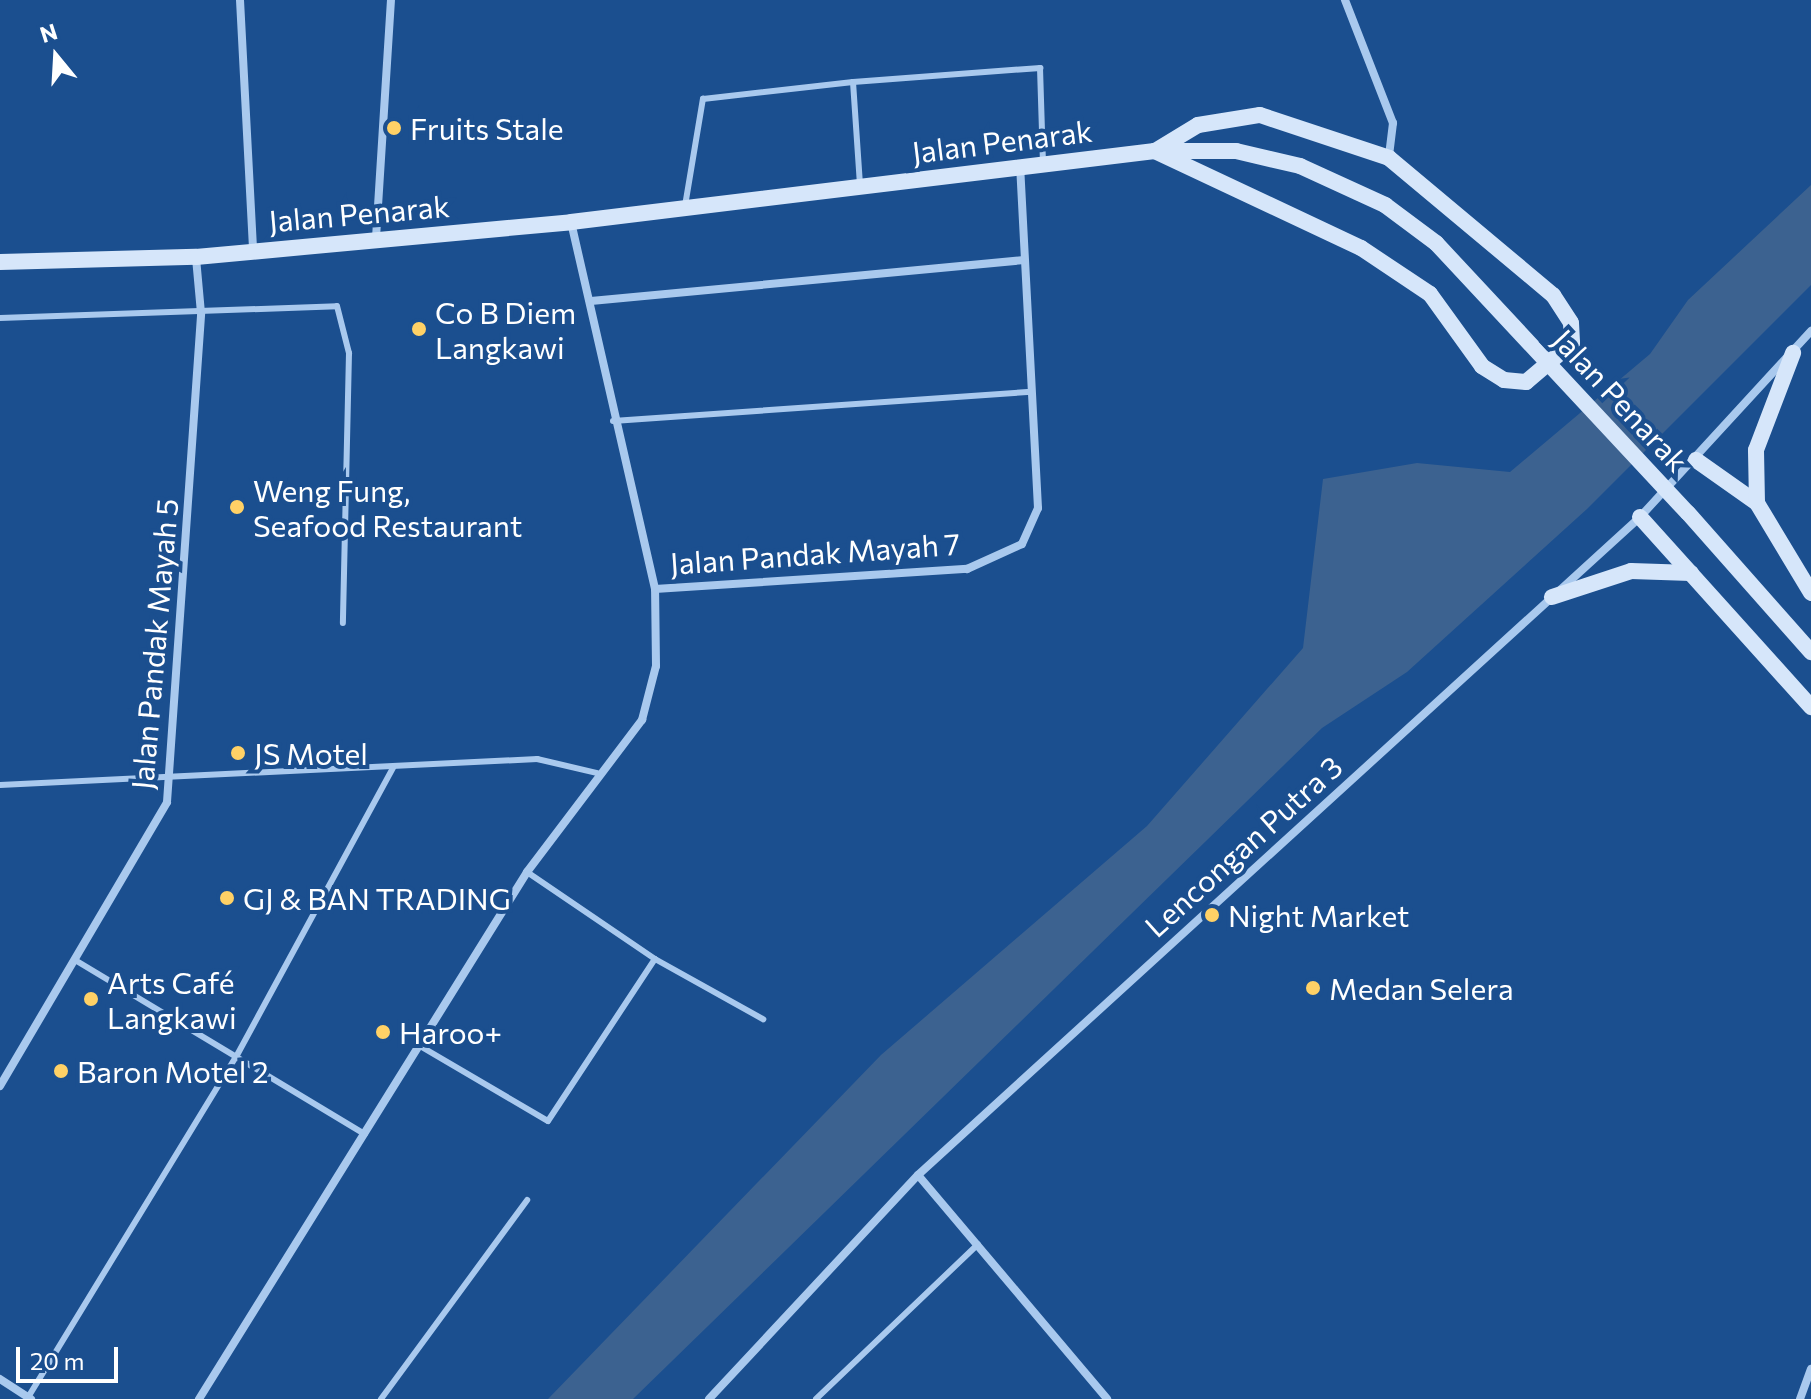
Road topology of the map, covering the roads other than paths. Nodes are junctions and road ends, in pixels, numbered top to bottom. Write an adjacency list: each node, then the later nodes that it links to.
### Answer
1 (240, 0): 13 (street)
2 (391, 0): 12 (street)
3 (1345, 0): 6 (street)
4 (853, 82): 7 (lane); 9 (lane); 10 (lane)
5 (1155, 151): 6 (main road); 6 (main road); 7 (main road, Jalan Penarak); 32 (main road, Jalan Penarak, bridge)
6 (1389, 158)
7 (1043, 163): 8 (main road, Jalan Penarak)
8 (1020, 165): 9 (main road, Jalan Penarak); 15 (street, Jalan Pandak Mayah 7)
9 (860, 186): 10 (main road, Jalan Penarak)
10 (685, 210): 11 (main road, Jalan Penarak)
11 (571, 222): 12 (main road, Jalan Penarak); 17 (street, Jalan Pandak Mayah 7)
12 (376, 238): 13 (main road, Jalan Penarak)
13 (253, 251): 14 (main road, Jalan Penarak)
14 (196, 257): 16 (main road, Jalan Penarak); 18 (street, Jalan Pandak Mayah 5)
15 (1024, 260): 17 (street); 22 (street, Jalan Pandak Mayah 7)
16 (0, 262)
17 (591, 301): 23 (street, Jalan Pandak Mayah 7)
18 (201, 313): 19 (lane); 31 (lane); 36 (street, Jalan Pandak Mayah 5)
19 (0, 318)
20 (1811, 331): 21 (street, Lencongan Putra 3)
21 (1793, 353): 24 (street, Lencongan Putra 3); 25 (main road)
22 (1031, 392): 23 (lane); 28 (street, Jalan Pandak Mayah 7)
23 (613, 421): 28 (street, Jalan Pandak Mayah 7)
24 (1696, 460): 25 (main road); 26 (street, Lencongan Putra 3)
25 (1757, 503): 29 (main road)
26 (1640, 517): 27 (main road); 30 (street, Lencongan Putra 3)
27 (1691, 573): 30 (main road); 33 (main road)
28 (655, 589): 35 (street, Jalan Pandak Mayah 7)
29 (1811, 593)
30 (1552, 597): 46 (street, Lencongan Putra 3)
31 (343, 623)
32 (1811, 652)
33 (1811, 707)
34 (394, 766): 35 (lane); 36 (lane); 43 (lane)
35 (597, 773): 38 (street, Jalan Pandak Mayah 7)
36 (172, 777): 37 (lane); 40 (street, Jalan Pandak Mayah 5)
37 (0, 785)
38 (527, 872): 39 (lane); 42 (street, Jalan Pandak Mayah 7)
39 (655, 959): 41 (lane); 42 (lane)
40 (75, 960): 43 (lane); 44 (street, Jalan Pandak Mayah 5)
41 (763, 1019)
42 (420, 1046): 45 (street, Jalan Pandak Mayah 7)
43 (236, 1057): 45 (lane); 51 (lane)
44 (0, 1086)
45 (365, 1134): 52 (street, Jalan Pandak Mayah 7)
46 (918, 1175): 48 (street); 54 (street, Lencongan Putra 3)
47 (527, 1200): 53 (lane)
48 (978, 1244): 55 (lane); 56 (street)
49 (1811, 1369): 57 (street)
50 (0, 1379): 51 (street)
51 (29, 1398)
52 (199, 1399)
53 (381, 1399)
54 (709, 1399)
55 (816, 1399)
56 (1107, 1399)
57 (1800, 1399)

